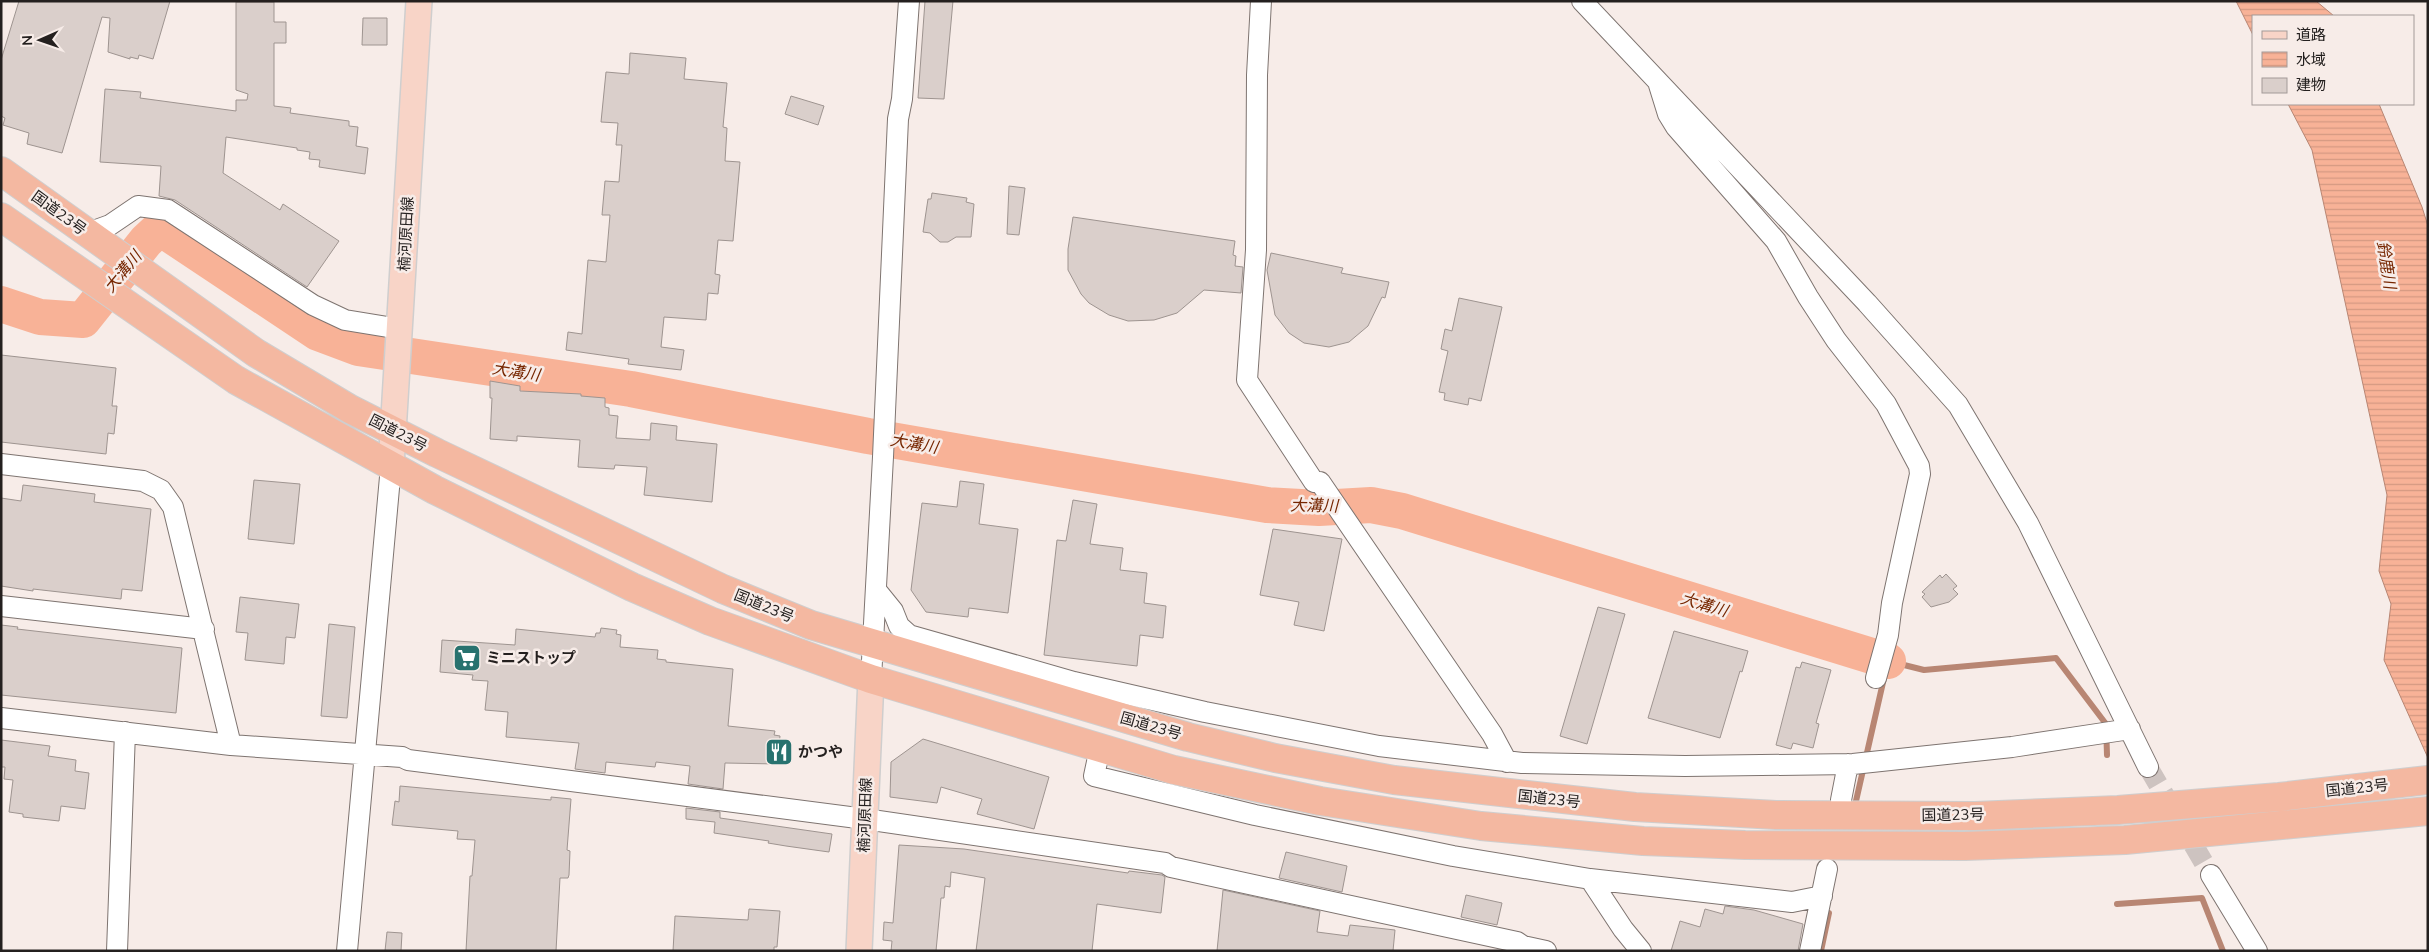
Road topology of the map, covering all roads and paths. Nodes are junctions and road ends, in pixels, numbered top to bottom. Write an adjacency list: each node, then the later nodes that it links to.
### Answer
1 (419, 1): 9 (main road, 楠河原田線)
2 (909, 1): 13 (street)
3 (1261, 1): 25 (street)
4 (1582, 1): 5 (street)
5 (1657, 81): 17 (street); 20 (street)
6 (1, 171): 8 (highway, 国道23号)
7 (1, 217): 12 (highway, 国道23号)
8 (88, 233): 9 (street); 10 (highway, 国道23号)
9 (400, 332): 10 (main road, 楠河原田線)
10 (392, 430): 12 (main road, 楠河原田線); 16 (highway, 国道23号)
11 (1, 464): 15 (street)
12 (391, 466): 18 (highway, 国道23号); 24 (street)
13 (876, 590): 16 (street); 25 (street)
14 (1, 606): 15 (street)
15 (204, 629): 22 (street)
16 (873, 645): 18 (street); 28 (highway, 国道23号)
17 (1877, 675)
18 (871, 679): 23 (highway, 国道23号); 31 (main road, 楠河原田線)
19 (1, 718): 21 (street)
20 (2125, 730): 26 (street); 27 (street)
21 (125, 732): 22 (street); 36 (street)
22 (231, 744): 24 (street)
23 (1100, 748): 30 (highway, 国道23号); 34 (street)
24 (365, 754): 31 (street); 37 (street)
25 (1507, 762): 26 (street)
26 (1851, 764): 29 (street)
27 (2148, 767)
28 (2428, 780)
29 (1840, 800)
30 (2428, 811)
31 (865, 819): 38 (main road, 楠河原田線); 39 (street)
32 (1826, 869): 35 (street)
33 (2211, 875): 42 (street)
34 (1590, 879): 35 (street); 40 (street)
35 (1822, 896): 41 (street)
36 (117, 951)
37 (347, 951)
38 (859, 951)
39 (1546, 951)
40 (1641, 951)
41 (1810, 951)
42 (2257, 951)

